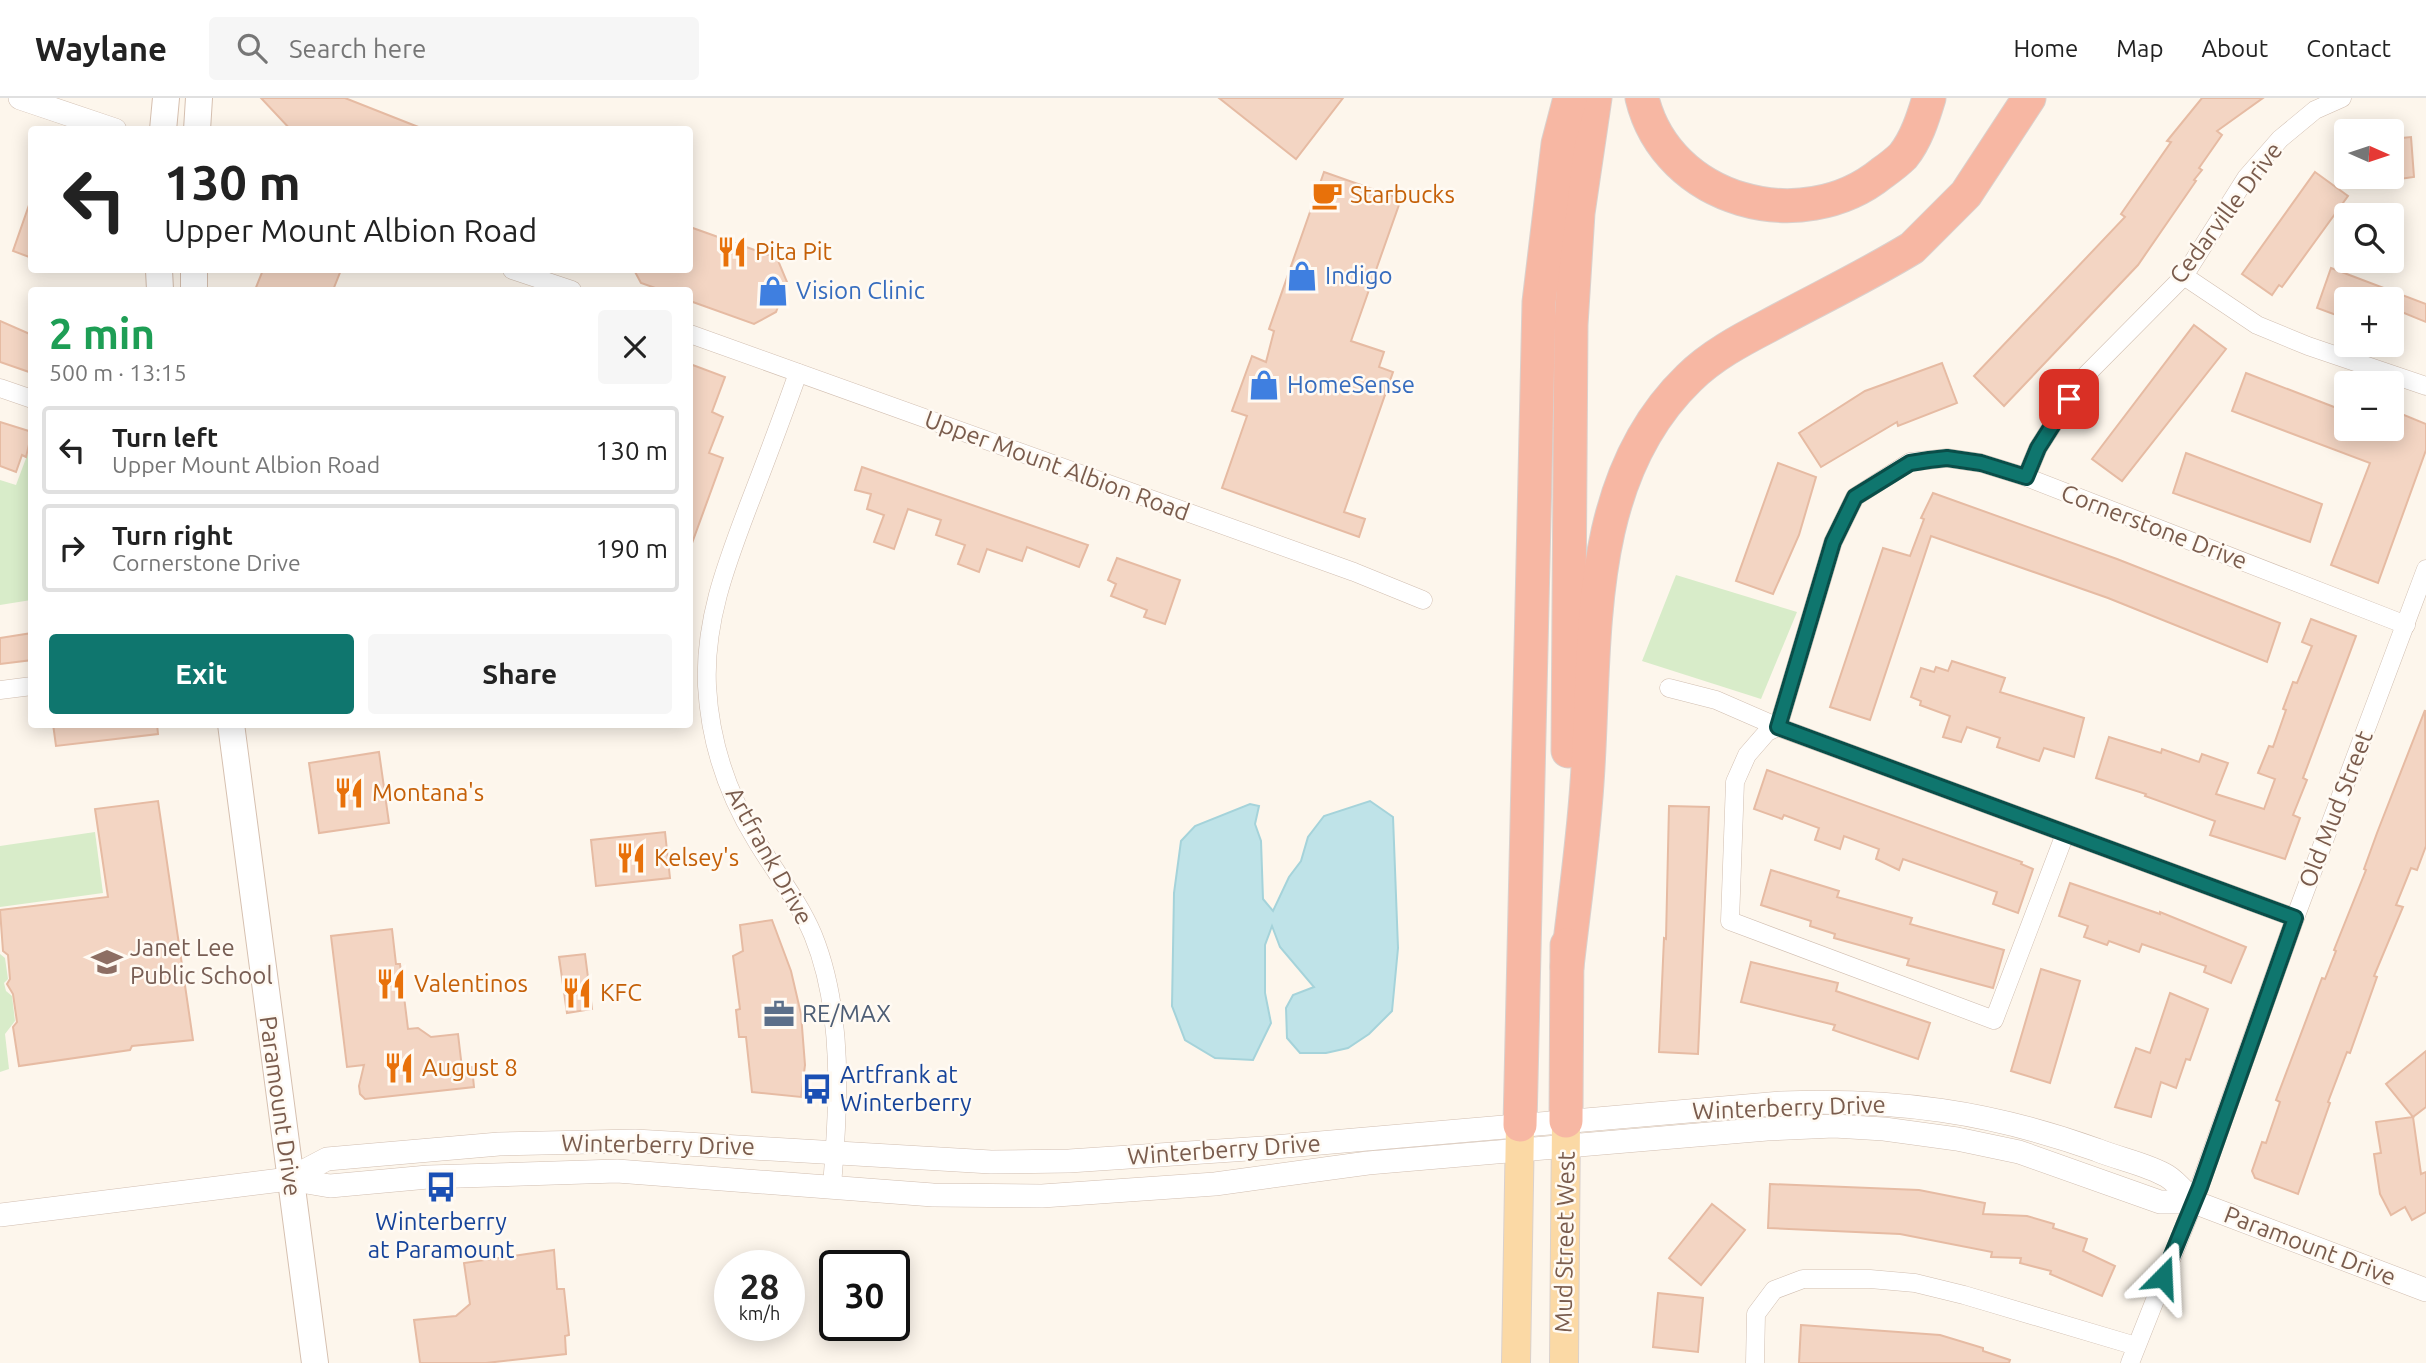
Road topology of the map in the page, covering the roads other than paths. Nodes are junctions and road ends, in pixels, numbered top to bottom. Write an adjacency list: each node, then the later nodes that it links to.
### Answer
1 (20, 98): 10 (street)
2 (166, 98): 11 (main road)
3 (199, 98): 12 (main road)
4 (1570, 98): 34 (highway)
5 (1595, 98): 32 (highway)
6 (1642, 98): 7 (highway)
7 (1929, 98)
8 (2029, 98): 32 (highway)
9 (2342, 98): 14 (street, Cedarville Drive)
10 (103, 126)
11 (163, 126)
12 (197, 126)
13 (521, 273): 15 (street)
14 (2184, 276): 18 (street); 21 (street, Cedarville Drive)
15 (563, 287)
16 (693, 335): 17 (street, Upper Mount Albion Road)
17 (798, 373): 23 (street, Upper Mount Albion Road); 35 (street, Artfrank Drive)
18 (2426, 386)
19 (0, 388): 20 (street)
20 (28, 398)
21 (2026, 477): 24 (street, Cornerstone Drive); 28 (street, Cornerstone Drive)
22 (2426, 569): 24 (street, Old Mud Street)
23 (1423, 600)
24 (2406, 625): 31 (street, Old Mud Street)
25 (28, 686): 27 (street)
26 (1670, 688): 28 (street)
27 (0, 690)
28 (1778, 727): 30 (street); 30 (street)
29 (232, 728): 36 (main road, Paramount Drive)
30 (2065, 834): 31 (street)
31 (2295, 918): 38 (street, Old Mud Street)
32 (1567, 967): 33 (highway)
33 (1567, 1134): 34 (street, Winterberry Drive); 38 (street, Winterberry Drive); 44 (main road, Mud Street West)
34 (1520, 1138): 35 (street, Winterberry Drive); 37 (street, Winterberry Drive); 43 (main road, Mud Street West)
35 (835, 1152): 36 (street, Winterberry Drive); 37 (street, Artfrank Drive)
36 (289, 1179): 37 (street, Winterberry Drive); 39 (street, Winterberry Drive); 42 (main road, Paramount Drive)
37 (832, 1185)
38 (2194, 1202): 40 (street, Paramount Drive); 41 (street, Old Mud Street)
39 (0, 1215)
40 (2426, 1290)
41 (2133, 1355): 45 (street)
42 (315, 1363)
43 (1516, 1363)
44 (1564, 1363)
45 (1755, 1363)

